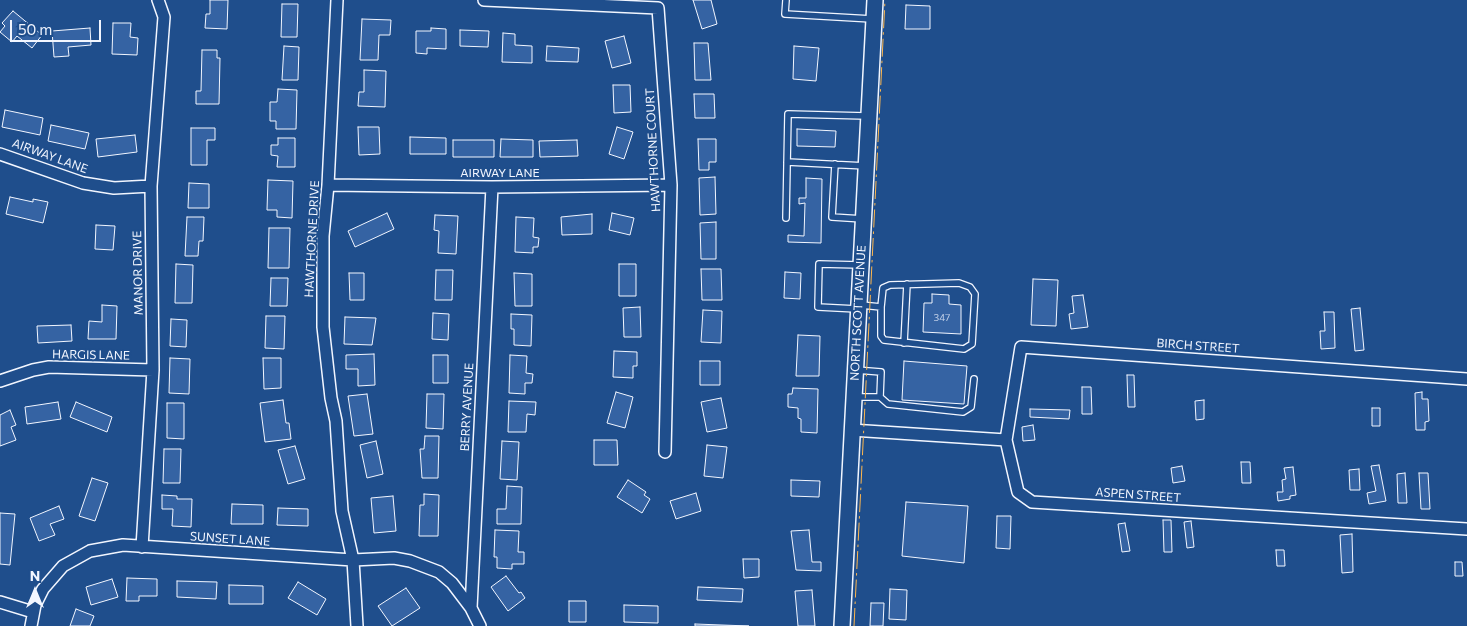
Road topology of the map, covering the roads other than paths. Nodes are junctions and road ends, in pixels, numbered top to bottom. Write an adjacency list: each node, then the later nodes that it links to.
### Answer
1 (158, 0): 15 (street, MANOR DRIVE)
2 (336, 0): 13 (street, HAWTHORNE DRIVE)
3 (484, 0): 6 (street)
4 (786, 0): 7 (lane)
5 (875, 0): 7 (main road, NORTH SCOTT AVENUE)
6 (528, 1): 14 (street, HAWTHORNE COURT)
7 (874, 19): 8 (main road, NORTH SCOTT AVENUE)
8 (869, 116): 10 (lane); 12 (main road, NORTH SCOTT AVENUE)
9 (0, 154): 15 (street, AIRWAY LANE)
10 (787, 162): 11 (lane); 17 (lane)
11 (835, 164): 12 (lane); 18 (lane)
12 (866, 166): 18 (main road, NORTH SCOTT AVENUE)
13 (328, 185): 16 (street, AIRWAY LANE); 36 (street, HAWTHORNE DRIVE)
14 (671, 185): 16 (street, AIRWAY LANE); 33 (street, HAWTHORNE COURT)
15 (151, 186): 24 (street, MANOR DRIVE)
16 (492, 187): 38 (street, BERRY AVENUE)
17 (786, 218)
18 (863, 219): 19 (main road, NORTH SCOTT AVENUE)
19 (861, 265): 21 (main road, NORTH SCOTT AVENUE); 21 (lane)
20 (906, 284): 22 (lane); 23 (lane); 23 (lane)
21 (858, 307): 22 (lane); 25 (main road, NORTH SCOTT AVENUE)
22 (881, 307): 23 (lane)
23 (904, 343)
24 (153, 370): 28 (street, HARGIS LANE); 35 (street, MANOR DRIVE)
25 (855, 370): 29 (main road, NORTH SCOTT AVENUE); 30 (lane)
26 (974, 379): 30 (lane)
27 (1467, 379): 32 (street, BIRCH STREET)
28 (0, 381)
29 (853, 396): 30 (lane); 31 (main road, NORTH SCOTT AVENUE)
30 (880, 397)
31 (852, 430): 32 (street); 43 (main road, NORTH SCOTT AVENUE)
32 (1006, 440): 34 (street, ASPEN STREET)
33 (665, 452)
34 (1467, 529)
35 (142, 547): 36 (street, SUNSET LANE); 39 (street, SUNSET LANE)
36 (353, 560): 38 (street, SUNSET LANE); 41 (street, HAWTHORNE DRIVE)
37 (0, 602): 39 (street)
38 (471, 608): 42 (street, BERRY AVENUE)
39 (33, 612): 40 (street)
40 (31, 626)
41 (357, 626)
42 (480, 626)
43 (842, 626)

